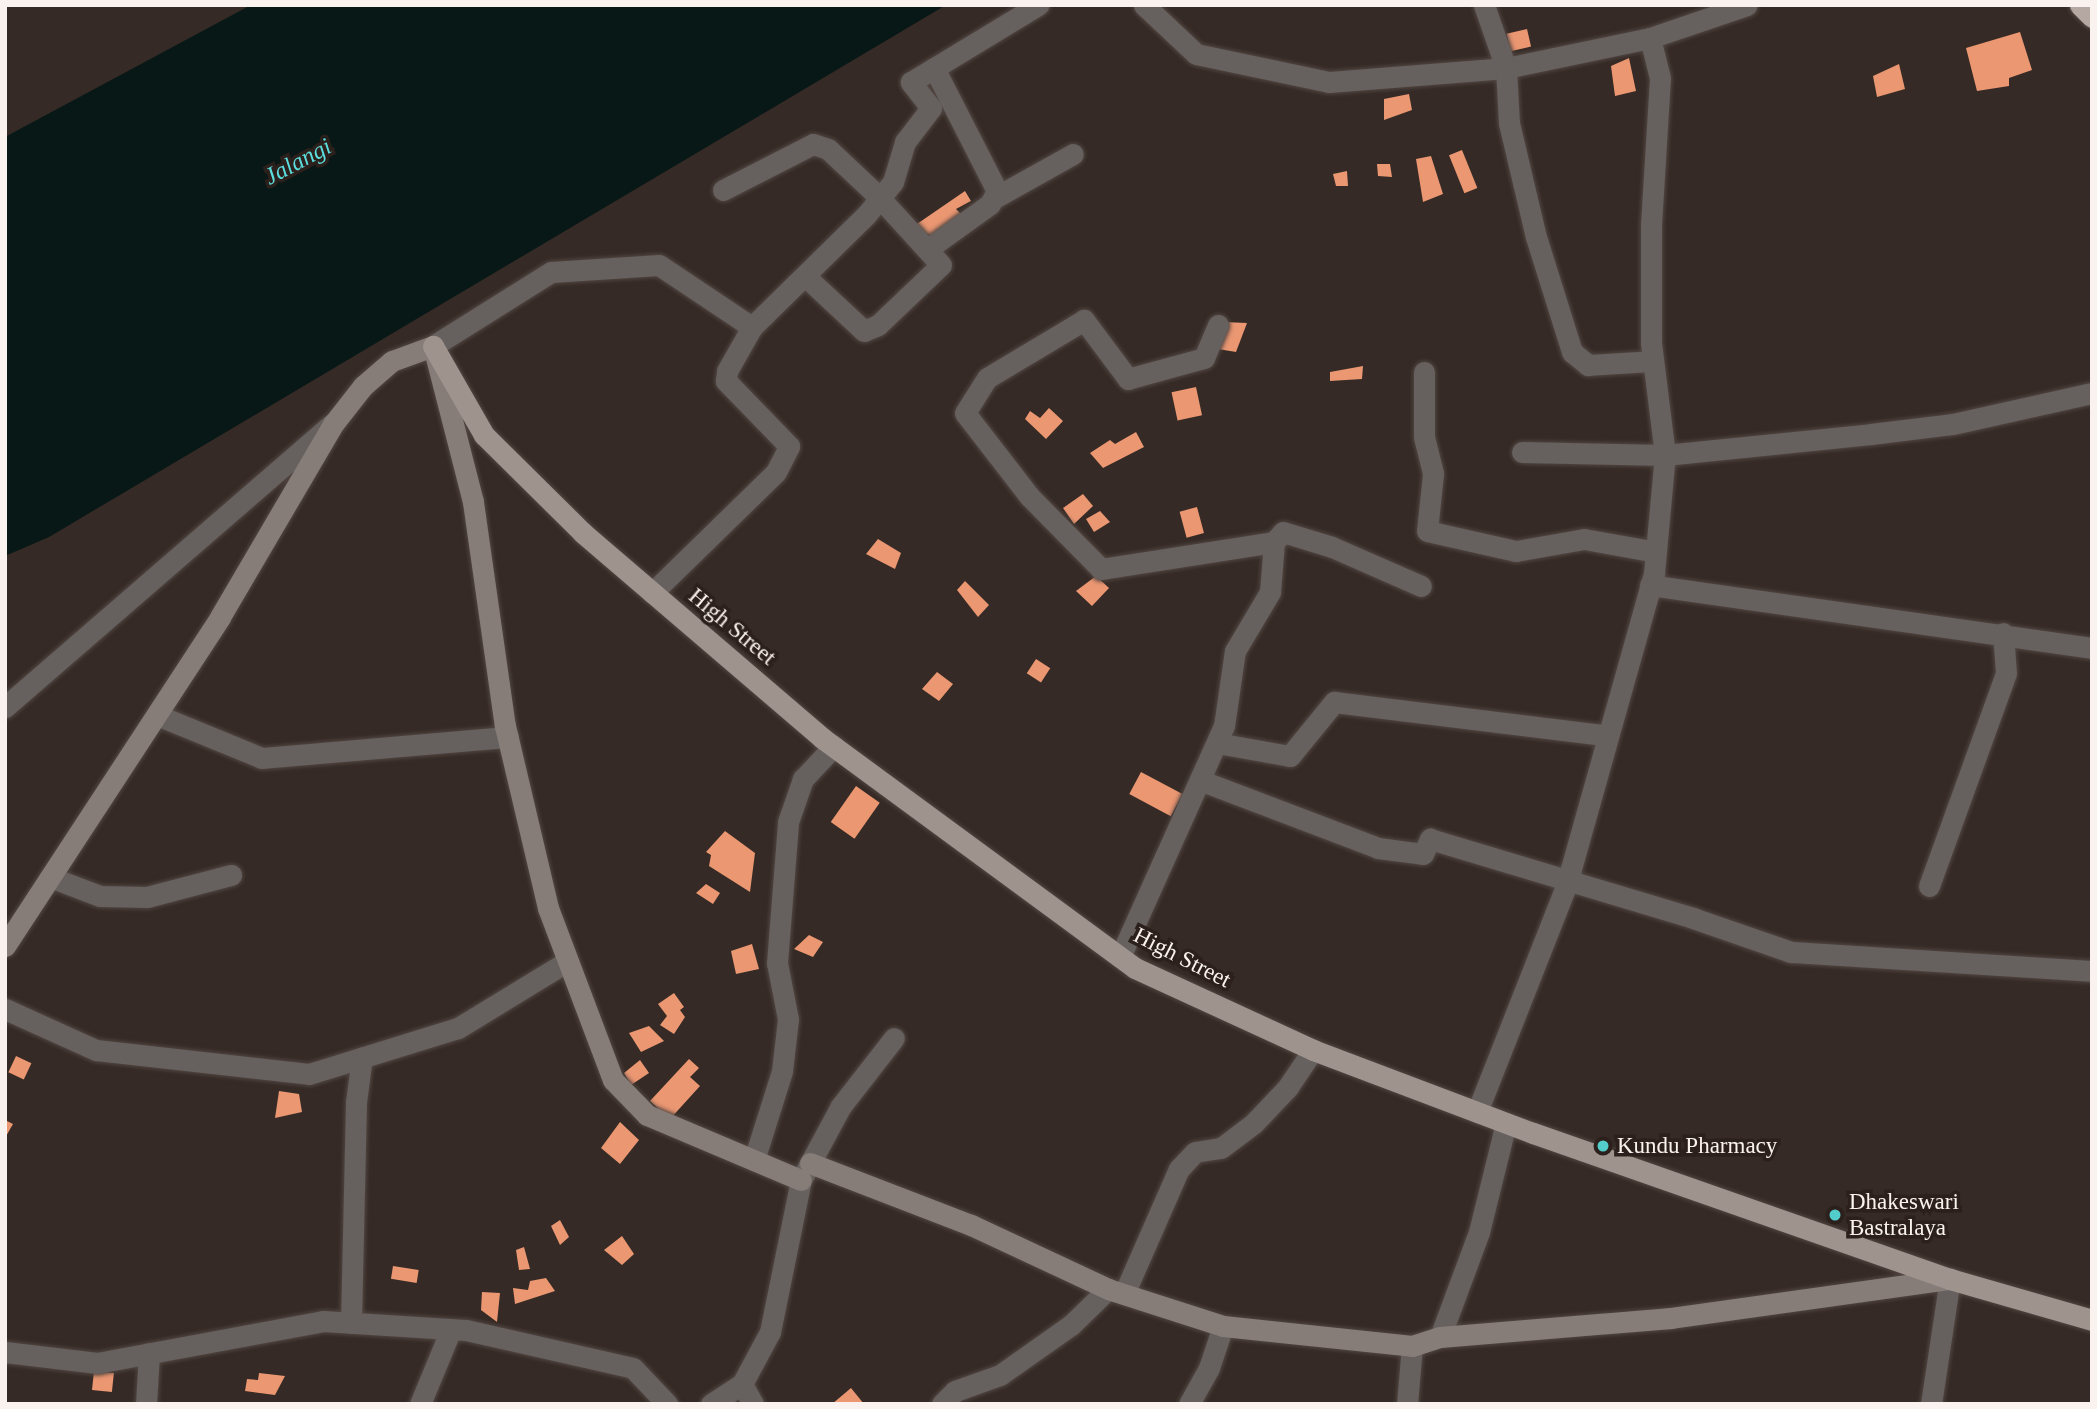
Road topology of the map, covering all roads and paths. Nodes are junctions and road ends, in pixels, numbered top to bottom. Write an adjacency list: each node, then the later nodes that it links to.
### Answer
1 (1038, 5): 9 (street)
2 (1144, 5): 10 (street)
3 (1484, 5): 10 (street)
4 (1747, 5): 6 (street)
5 (2080, 5): 7 (highway)
6 (1683, 16): 8 (street)
7 (2092, 17)
8 (1650, 38): 10 (street); 20 (street)
9 (934, 68): 13 (street); 14 (street)
10 (1506, 68): 20 (street)
11 (1073, 154): 14 (street)
12 (723, 190): 13 (street)
13 (878, 196): 15 (street); 16 (street)
14 (996, 197): 15 (street)
15 (929, 248): 16 (street)
16 (806, 277): 18 (street)
17 (1218, 325): 26 (street)
18 (752, 327): 19 (street); 30 (street)
19 (433, 346): 23 (street); 30 (main road, High Street); 36 (street)
20 (1653, 361): 25 (street)
21 (1424, 372): 27 (street)
22 (2092, 393): 25 (street)
23 (334, 423): 33 (street); 34 (street)
24 (1522, 452): 25 (street)
25 (1665, 455): 27 (street)
26 (1274, 542): 29 (street); 37 (street)
27 (1656, 552): 28 (street)
28 (1650, 585): 31 (street); 42 (street)
29 (1421, 586)
30 (652, 593): 38 (main road, High Street)
31 (2003, 633): 32 (street); 43 (street)
32 (2092, 648)
33 (5, 707)
34 (157, 715): 36 (street); 41 (street)
35 (1602, 735): 37 (street)
36 (508, 737): 46 (street)
37 (1217, 743): 39 (street)
38 (834, 746): 45 (main road, High Street); 54 (street)
39 (1202, 781): 42 (street); 45 (street)
40 (231, 875): 41 (street)
41 (50, 877): 44 (street)
42 (1567, 883): 47 (street); 52 (street)
43 (1929, 886)
44 (5, 946)
45 (1120, 957): 50 (main road, High Street)
46 (566, 962): 51 (street); 54 (street)
47 (2092, 971)
48 (5, 1009): 51 (street)
49 (894, 1038): 55 (street)
50 (1313, 1050): 52 (main road, High Street); 57 (street)
51 (362, 1057): 59 (street)
52 (1477, 1112): 53 (main road, High Street)
53 (1506, 1123): 56 (main road, High Street); 62 (street)
54 (754, 1160): 55 (street)
55 (805, 1171): 57 (street); 66 (street)
56 (1950, 1279): 58 (main road, High Street); 62 (street); 75 (street)
57 (1116, 1292): 60 (street); 72 (street)
58 (2092, 1320)
59 (351, 1323): 61 (street); 64 (street)
60 (1223, 1326): 63 (street); 73 (street)
61 (451, 1329): 68 (street); 69 (street)
62 (1440, 1337): 63 (street)
63 (1412, 1346): 74 (street)
64 (149, 1353): 65 (street); 67 (street)
65 (6, 1354)
66 (742, 1384): 70 (street); 71 (street)
67 (146, 1404)
68 (420, 1404)
69 (667, 1404)
70 (710, 1404)
71 (753, 1404)
72 (942, 1404)
73 (1189, 1404)
74 (1407, 1404)
75 (1931, 1404)

